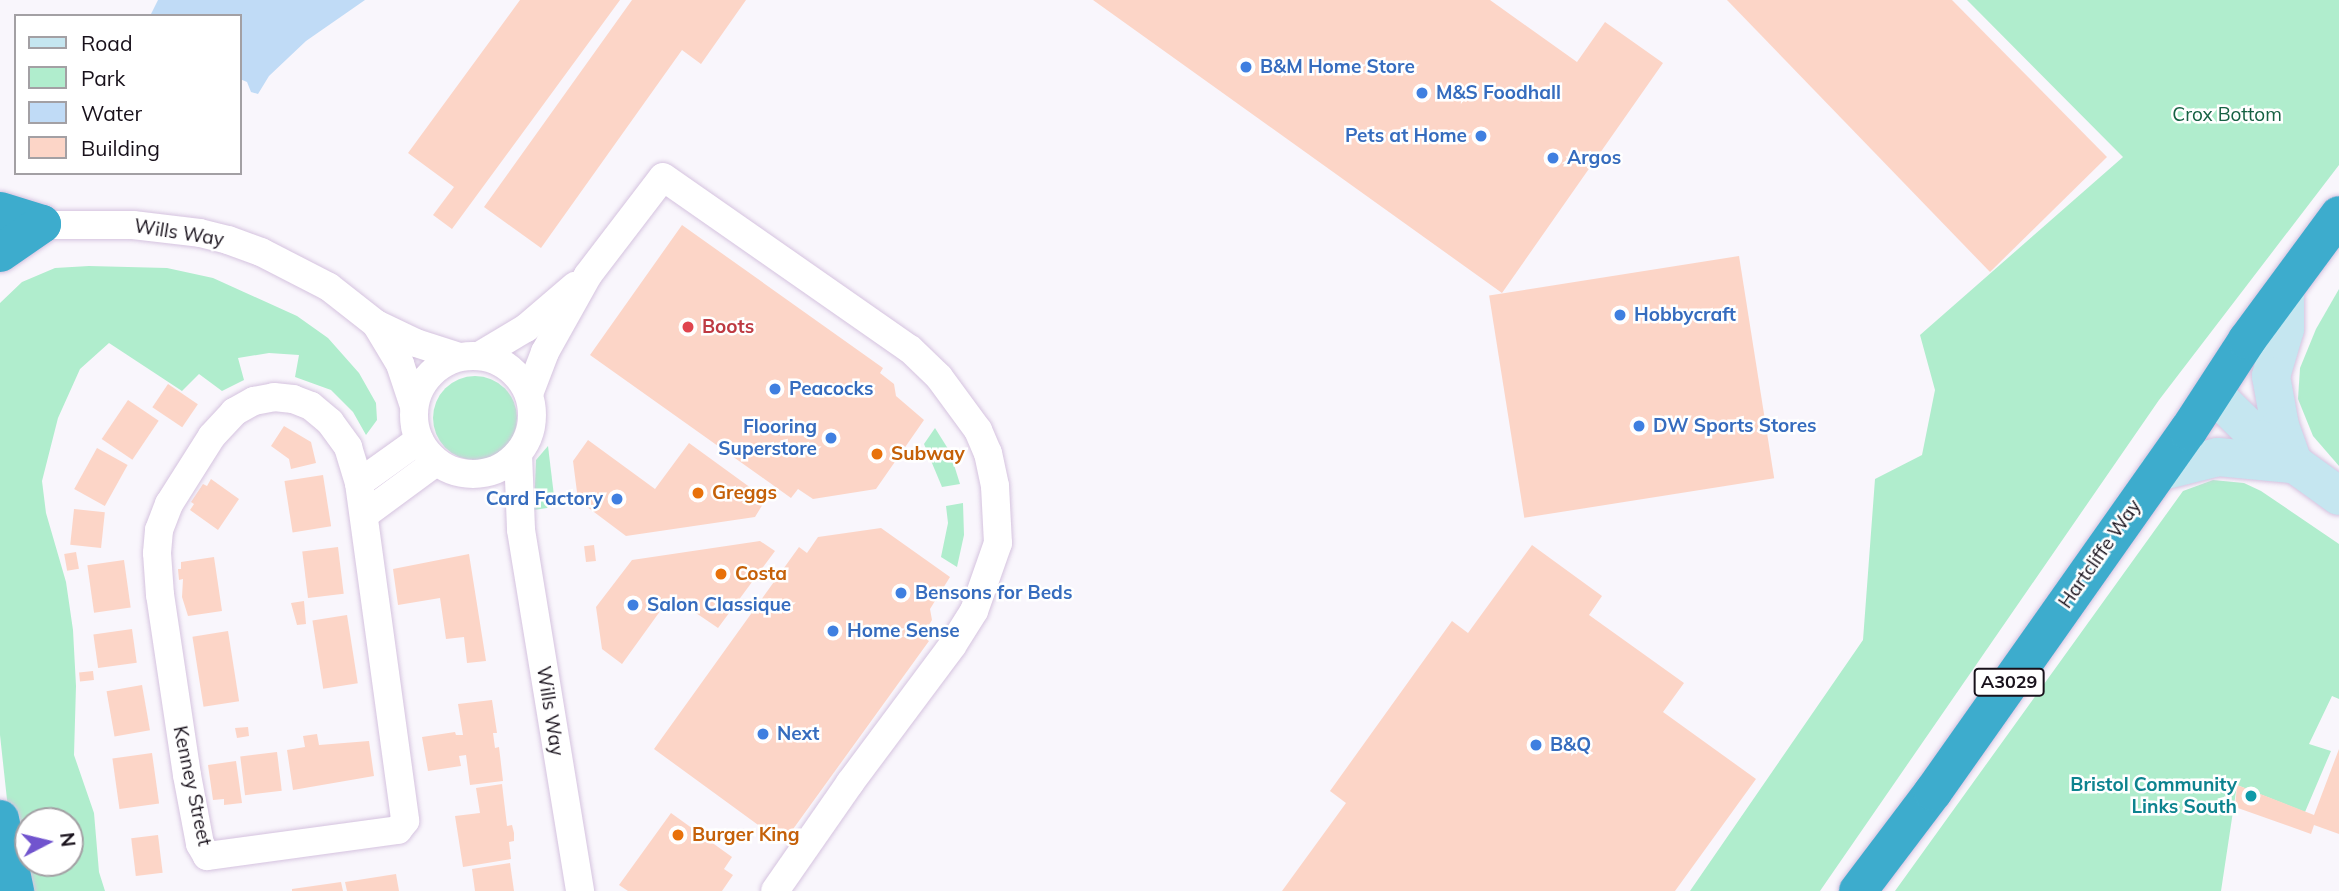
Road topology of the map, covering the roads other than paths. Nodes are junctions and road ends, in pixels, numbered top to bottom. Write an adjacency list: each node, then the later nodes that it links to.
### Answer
1 (0, 211): 3 (highway)
2 (2339, 215): 7 (highway, Hartcliffe Way)
3 (42, 224): 4 (street, Wills Way); 5 (highway); 8 (street, Wills Way)
4 (0, 226)
5 (0, 253)
6 (588, 275): 9 (street, Wills Way); 11 (street, Wills Way); 25 (street, Wills Way)
7 (2285, 289): 10 (highway, Hartcliffe Way); 15 (street)
8 (376, 324): 9 (street, Wills Way); 12 (street, Wills Way)
9 (469, 356): 11 (street, Wills Way); 12 (street, Wills Way)
10 (2213, 393): 15 (street); 16 (highway, Hartcliffe Way)
11 (528, 394): 14 (street, Wills Way)
12 (414, 406): 13 (street, Wills Way)
13 (427, 451): 17 (street); 18 (street); 20 (street)
14 (518, 454): 17 (street); 21 (street, Wills Way)
15 (2294, 465): 16 (street); 19 (street)
16 (2158, 472): 26 (highway, Hartcliffe Way / A3029)
17 (485, 474): 21 (street, Wills Way)
18 (359, 483): 20 (street, Kenney Street); 20 (street, Kenney Street)
19 (2339, 496)
20 (365, 515)
21 (521, 530): 24 (street, Wills Way)
22 (0, 819): 23 (highway)
23 (15, 891)
24 (580, 891)
25 (775, 891)
26 (1858, 891)

